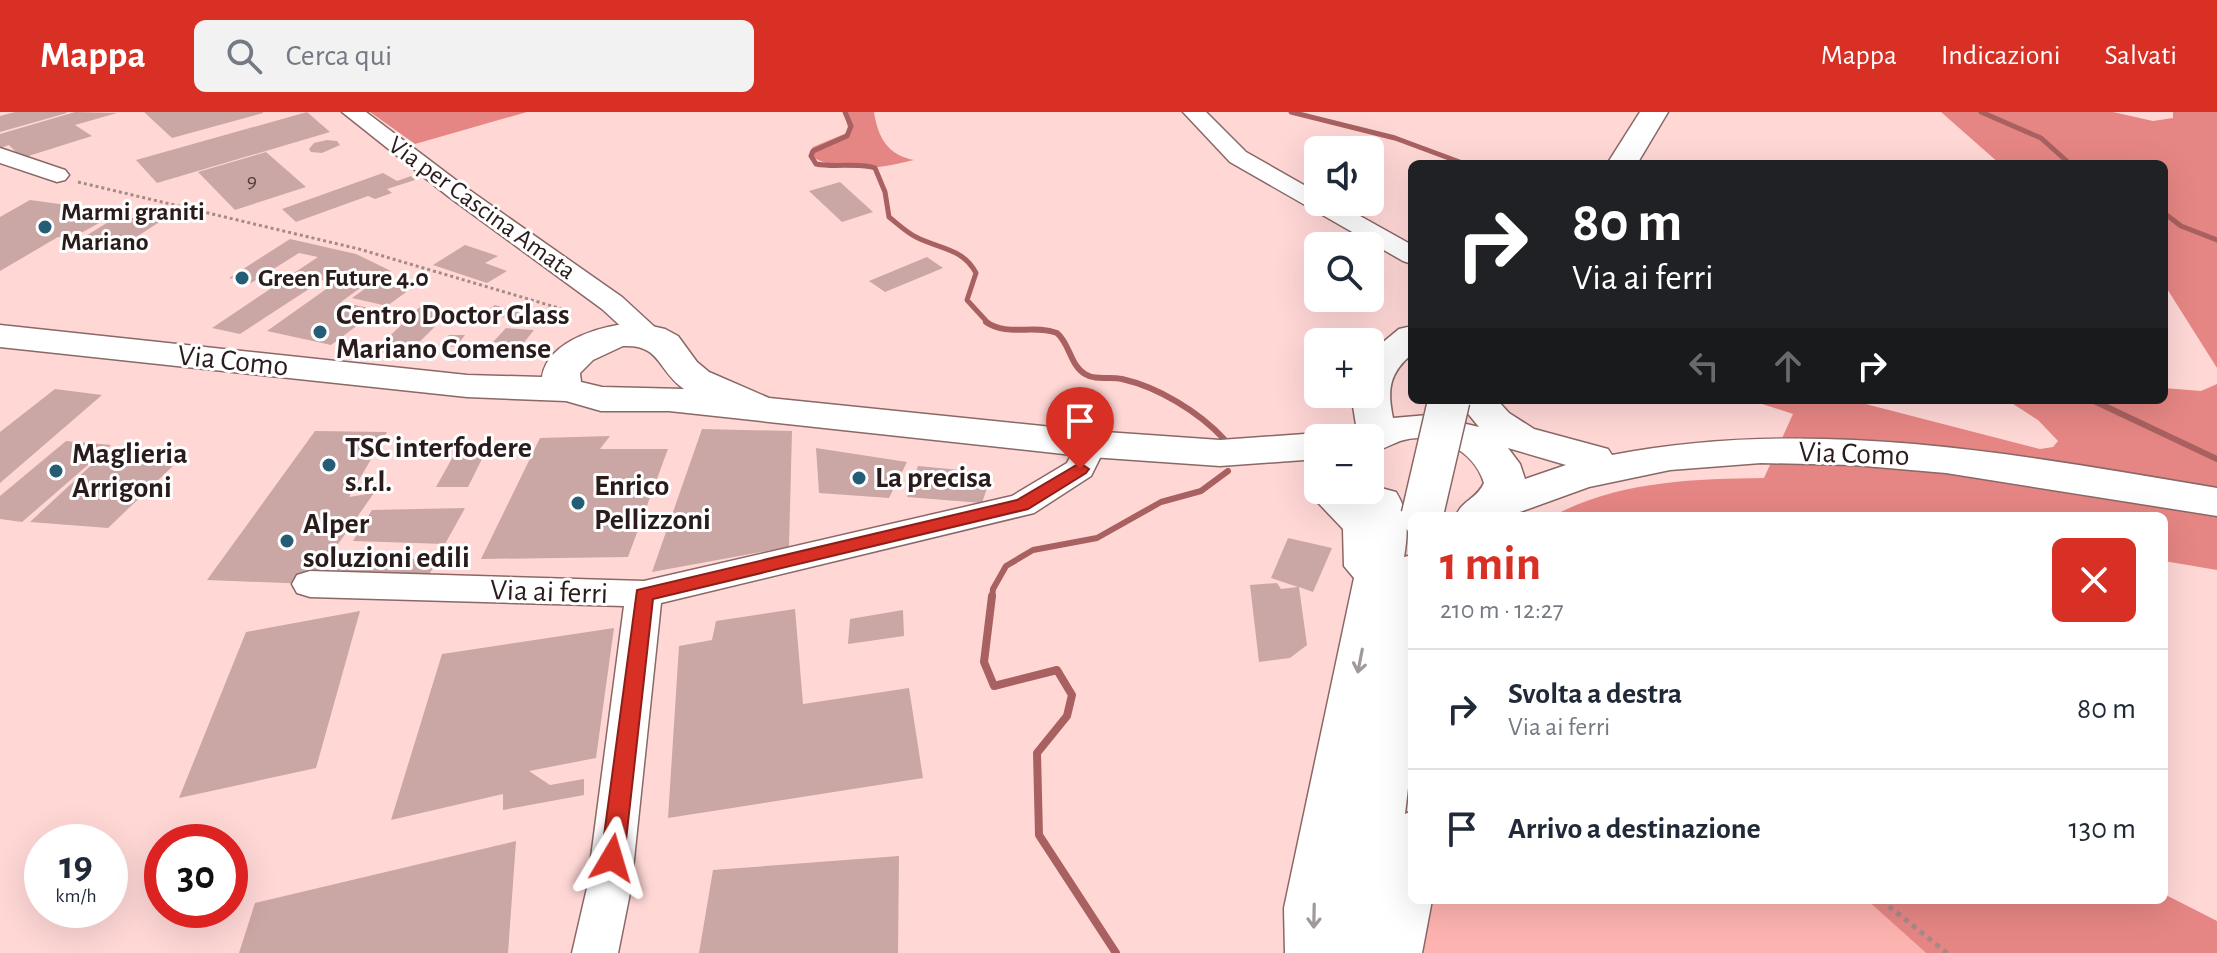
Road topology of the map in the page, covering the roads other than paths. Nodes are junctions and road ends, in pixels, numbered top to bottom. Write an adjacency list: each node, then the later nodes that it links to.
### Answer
1 (353, 112): 8 (street, Via per Cascina Amata)
2 (1194, 112): 7 (street)
3 (1654, 112): 5 (main road)
4 (0, 155): 6 (street)
5 (1622, 160)
6 (57, 175)
7 (1408, 254)
8 (612, 303): 11 (street); 12 (street, Via per Cascina Amata)
9 (0, 336): 14 (main road, Via Como)
10 (1408, 340): 13 (main road)
11 (599, 342): 12 (main road); 14 (main road)
12 (662, 349): 15 (main road); 17 (main road)
13 (1384, 358)
14 (566, 377): 15 (main road, Via Como)
15 (616, 398): 17 (main road, Via Como)
16 (1384, 398): 18 (main road)
17 (765, 410): 20 (main road, Via Como)
18 (1469, 422): 19 (main road); 21 (main road); 23 (main road, bridge); 26 (main road)
19 (1384, 434)
20 (1091, 444): 22 (main road, Via Como); 28 (street, Via ai ferri)
21 (1657, 460): 24 (main road, Via Como); 26 (main road, Via Como)
22 (1304, 468)
23 (1386, 502): 29 (main road)
24 (2217, 502)
25 (1343, 504): 29 (main road)
26 (1483, 512)
27 (310, 584): 28 (street, Via ai ferri)
28 (644, 594): 31 (street, Via ai ferri)
29 (1395, 599): 32 (main road, one-way to 32); 33 (main road)
30 (1408, 863): 34 (main road)
31 (595, 953)
32 (1315, 953)
33 (1357, 953)
34 (1392, 953)

